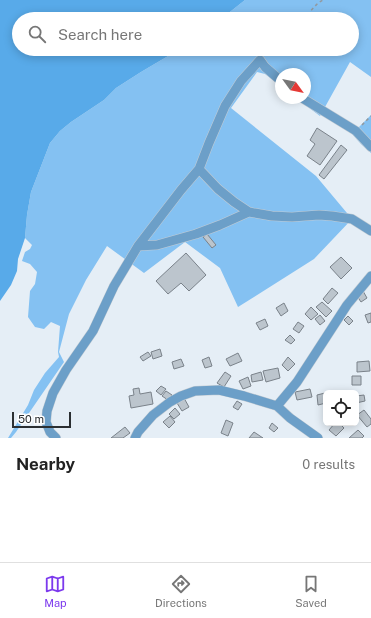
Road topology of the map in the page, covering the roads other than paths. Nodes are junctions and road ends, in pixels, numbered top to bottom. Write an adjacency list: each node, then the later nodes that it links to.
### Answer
1 (275, 76): 4 (street)
2 (311, 104): 3 (street)
3 (371, 147)
4 (198, 169): 5 (street); 7 (street)
5 (249, 212): 6 (street); 7 (street)
6 (371, 230)
7 (138, 246): 10 (street)
8 (371, 276): 9 (street)
9 (277, 406): 11 (street); 12 (street)
10 (56, 438)
11 (135, 438)
12 (318, 438)

